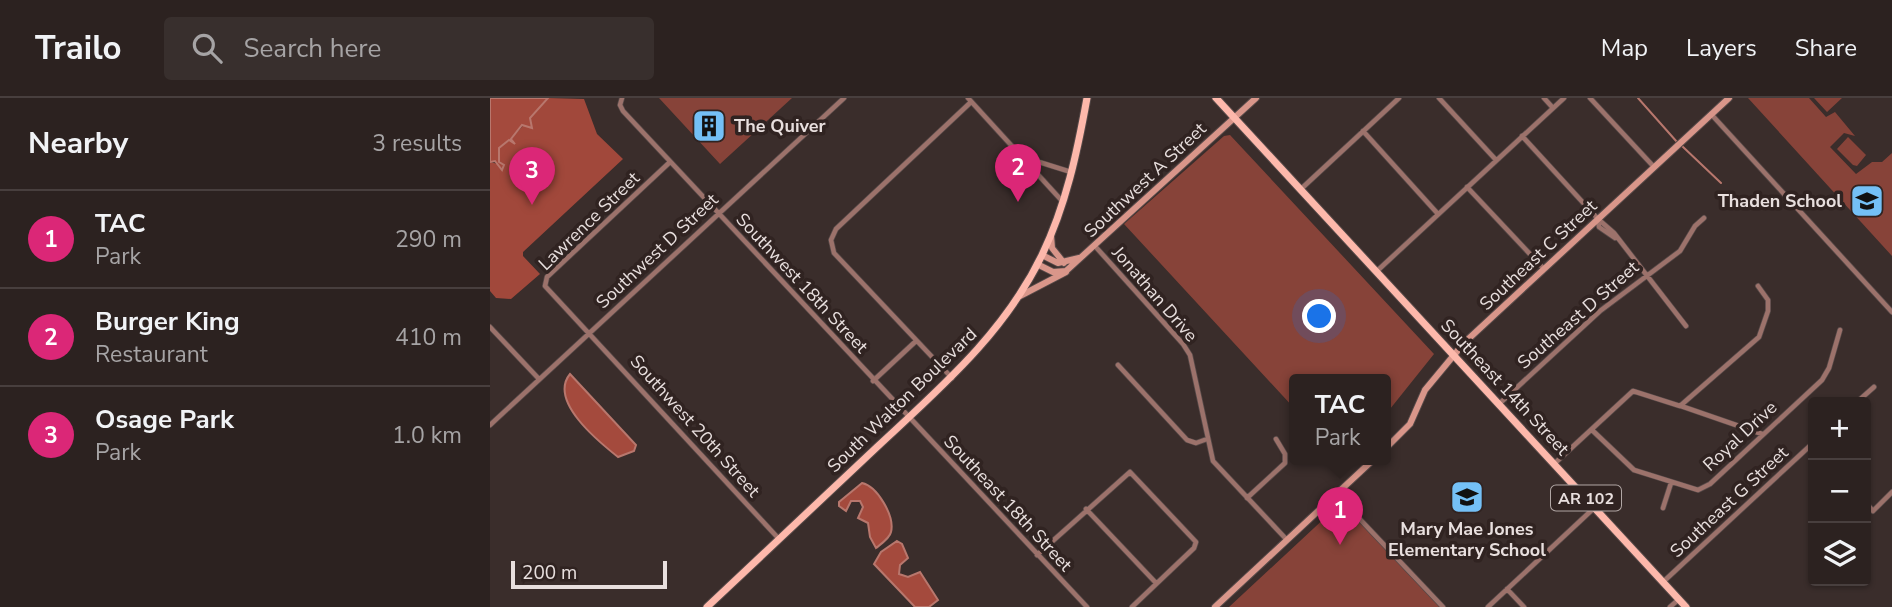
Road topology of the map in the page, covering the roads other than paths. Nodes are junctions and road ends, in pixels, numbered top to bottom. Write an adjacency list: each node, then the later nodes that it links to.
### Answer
1 (622, 98): 20 (street, Southwest 18th Street)
2 (844, 98): 26 (street, Southwest D Street)
3 (1087, 98): 22 (main road, South Walton Boulevard)
4 (1216, 98): 15 (main road, AR 102)
5 (1256, 98): 15 (street, Southwest A Street)
6 (1399, 98): 16 (street)
7 (1439, 98): 19 (street)
8 (1544, 98): 13 (street)
9 (1564, 98): 13 (street)
10 (1590, 98): 21 (street)
11 (1729, 98): 14 (street, Southeast C Street)
12 (970, 100): 18 (street); 47 (street)
13 (1553, 108): 17 (street)
14 (1711, 114): 21 (street, Southeast C Street); 42 (street)
15 (1234, 117): 24 (main road, AR 102); 31 (street, Southwest A Street)
16 (1363, 131): 24 (street); 27 (street)
17 (1522, 136): 19 (street); 29 (street)
18 (1022, 157): 22 (street); 25 (street)
19 (1496, 160): 23 (street)
20 (670, 162): 26 (street, Southwest 18th Street); 46 (street, Lawrence Street)
21 (1654, 167): 29 (street, Southeast C Street)
22 (1073, 173): 25 (main road, South Walton Boulevard)
23 (1467, 187): 27 (street); 36 (street)
24 (1301, 189): 38 (main road, Southeast 14th Street / AR 102)
25 (1063, 202): 30 (main road, South Walton Boulevard)
26 (718, 214): 46 (street, Southwest D Street); 52 (street, Southwest 18th Street)
27 (1438, 214): 38 (street)
28 (1704, 218): 39 (street, Southeast D Street)
29 (1598, 219): 36 (street, Southeast C Street); 39 (street)
30 (1051, 235): 32 (main road, South Walton Boulevard); 34 (street)
31 (1094, 246): 33 (street, Southwest A Street); 61 (street, Jonathan Drive)
32 (1042, 255): 34 (street); 35 (main road, South Walton Boulevard)
33 (1084, 255): 34 (street, Southwest A Street); 37 (street, Southwest A Street)
34 (1063, 263)
35 (1037, 264): 37 (street); 41 (main road, South Walton Boulevard)
36 (1544, 269): 48 (street, Southeast C Street)
37 (1066, 271): 41 (street, Southwest A Street)
38 (1376, 271): 48 (main road, Southeast 14th Street / AR 102)
39 (1646, 274): 43 (street); 55 (street, Southeast D Street)
40 (1758, 286): 56 (street)
41 (1018, 297): 50 (main road, South Walton Boulevard)
42 (1892, 312)
43 (1686, 326)
44 (490, 327): 51 (street)
45 (1840, 330): 60 (street, Royal Drive)
46 (590, 332): 51 (street, Southwest D Street); 75 (street, Southwest 20th Street)
47 (916, 341): 50 (street); 52 (street)
48 (1454, 355): 55 (main road, Southeast 14th Street / AR 102); 63 (street, Southeast C Street)
49 (1118, 365): 61 (street)
50 (952, 377): 57 (main road, South Walton Boulevard)
51 (539, 379): 58 (street, Southwest D Street)
52 (873, 380): 57 (street, Southwest 18th Street)
53 (1874, 387): 54 (street)
54 (1863, 397)
55 (1499, 404): 65 (main road, Southeast 14th Street / AR 102)
56 (1680, 406): 59 (street); 60 (street)
57 (908, 419): 75 (main road, South Walton Boulevard); 77 (street, Southeast 18th Street)
58 (491, 422)
59 (1592, 430): 65 (street); 67 (street, Royal Drive)
60 (1763, 434): 67 (street, Royal Drive)
61 (1207, 439): 70 (street, Jonathan Drive)
62 (1276, 439): 70 (street)
63 (1391, 442)
64 (1808, 450): 78 (street, Southeast G Street)
65 (1554, 464): 71 (main road, Southeast 14th Street / AR 102)
66 (1368, 465): 69 (street)
67 (1671, 483): 73 (street)
68 (1892, 492): 74 (street)
69 (1337, 495): 76 (street); 86 (street)
70 (1247, 498): 76 (street, Jonathan Drive)
71 (1594, 508): 78 (main road, Southeast 14th Street / AR 102); 80 (street)
72 (1086, 509): 77 (street); 79 (street); 79 (street)
73 (1663, 509)
74 (1871, 509)
75 (779, 539): 82 (main road, South Walton Boulevard)
76 (1287, 540): 85 (street)
77 (1037, 555): 83 (street, Southeast 18th Street)
78 (1663, 582): 81 (main road, Southeast 14th Street / AR 102)
79 (1156, 583): 84 (street)
80 (1507, 589): 87 (street); 88 (street)
81 (1679, 599): 89 (street); 90 (main road, Southeast 14th Street / AR 102)
82 (707, 607)
83 (1087, 607)
84 (1132, 607)
85 (1215, 607)
86 (1443, 607)
87 (1488, 607)
88 (1524, 607)
89 (1671, 607)
90 (1686, 607)

